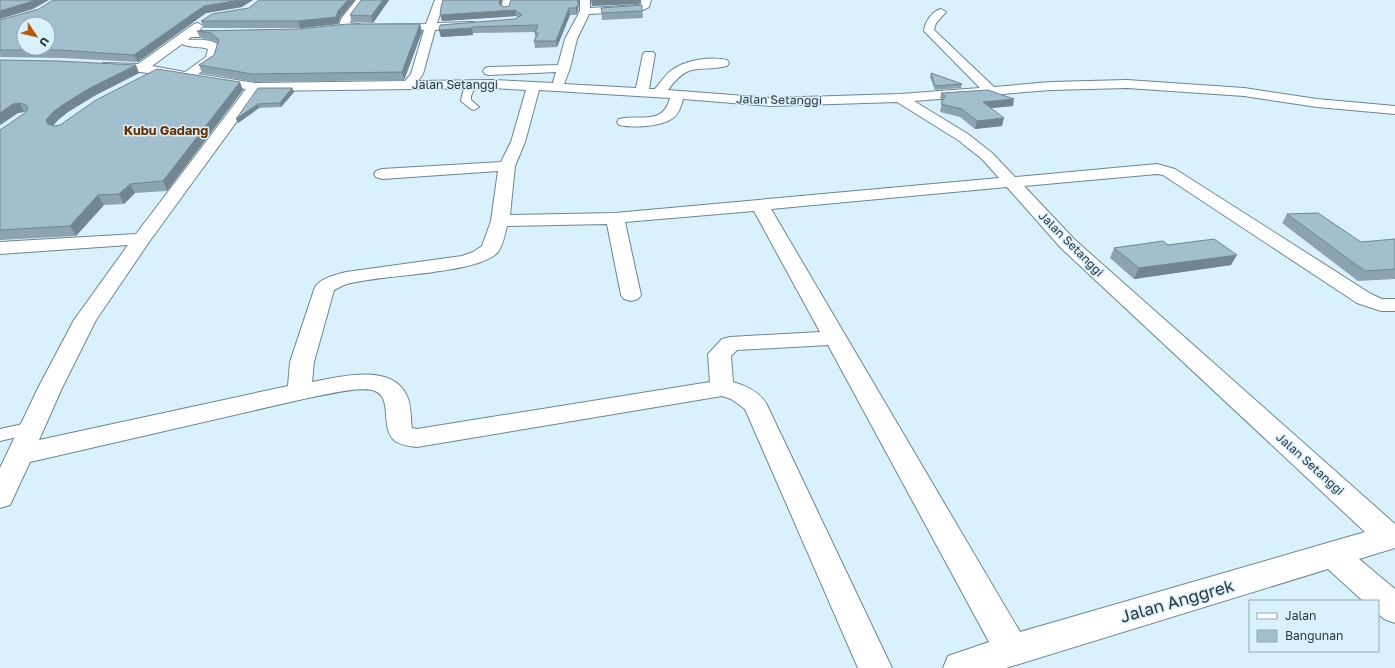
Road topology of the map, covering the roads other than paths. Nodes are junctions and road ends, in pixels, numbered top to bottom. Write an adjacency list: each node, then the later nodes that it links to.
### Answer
1 (361, 0): 8 (street)
2 (440, 0): 9 (street)
3 (646, 0): 4 (street)
4 (585, 5): 18 (street)
5 (941, 12): 27 (street)
6 (205, 20): 11 (street)
7 (477, 24): 9 (street)
8 (349, 27): 9 (street); 10 (street)
9 (430, 27): 23 (street)
10 (335, 28)
11 (187, 34): 12 (street); 13 (street)
12 (236, 34)
13 (178, 42): 17 (street); 20 (street)
14 (648, 54): 28 (street)
15 (723, 63): 29 (street)
16 (96, 65): 17 (street, Jalan Setanggi)
17 (141, 68): 19 (street, Jalan Setanggi)
18 (564, 68): 21 (street); 26 (street)
19 (158, 71): 20 (street, Jalan Setanggi); 22 (street)
20 (187, 76): 25 (street, Jalan Setanggi)
21 (474, 76): 23 (street, Jalan Setanggi); 24 (street, Jalan Setanggi); 32 (lane)
22 (136, 81)
23 (409, 85): 25 (street, Jalan Setanggi)
24 (534, 86): 26 (street, Jalan Setanggi); 35 (street)
25 (255, 87): 41 (street)
26 (558, 88): 28 (street, Jalan Setanggi)
27 (990, 90): 31 (street); 33 (street)
28 (642, 93): 29 (street, Jalan Setanggi)
29 (659, 93): 30 (street, Jalan Setanggi)
30 (677, 95): 31 (street, Jalan Setanggi); 34 (street)
31 (900, 98): 37 (street, Jalan Setanggi)
32 (474, 107)
33 (1395, 110)
34 (624, 122)
35 (507, 166): 36 (street); 40 (street)
36 (382, 174)
37 (1010, 182): 38 (street); 44 (street); 52 (street, Jalan Setanggi)
38 (759, 204): 39 (street); 45 (street)
39 (615, 218): 40 (street); 43 (street)
40 (500, 220): 47 (street)
41 (142, 239): 42 (street); 48 (street)
42 (0, 248)
43 (632, 295)
44 (1395, 305)
45 (835, 338): 46 (street); 55 (street)
46 (722, 388): 47 (street); 56 (street)
47 (299, 392): 50 (street)
48 (32, 428): 49 (lane); 50 (street)
49 (0, 435)
50 (20, 454): 51 (street)
51 (1, 491)
52 (1393, 537): 53 (street, Jalan Anggrek)
53 (1333, 555): 54 (street); 55 (street, Jalan Anggrek)
54 (1395, 609)
55 (1012, 650): 57 (street, Jalan Anggrek)
56 (875, 668)
57 (960, 668)

